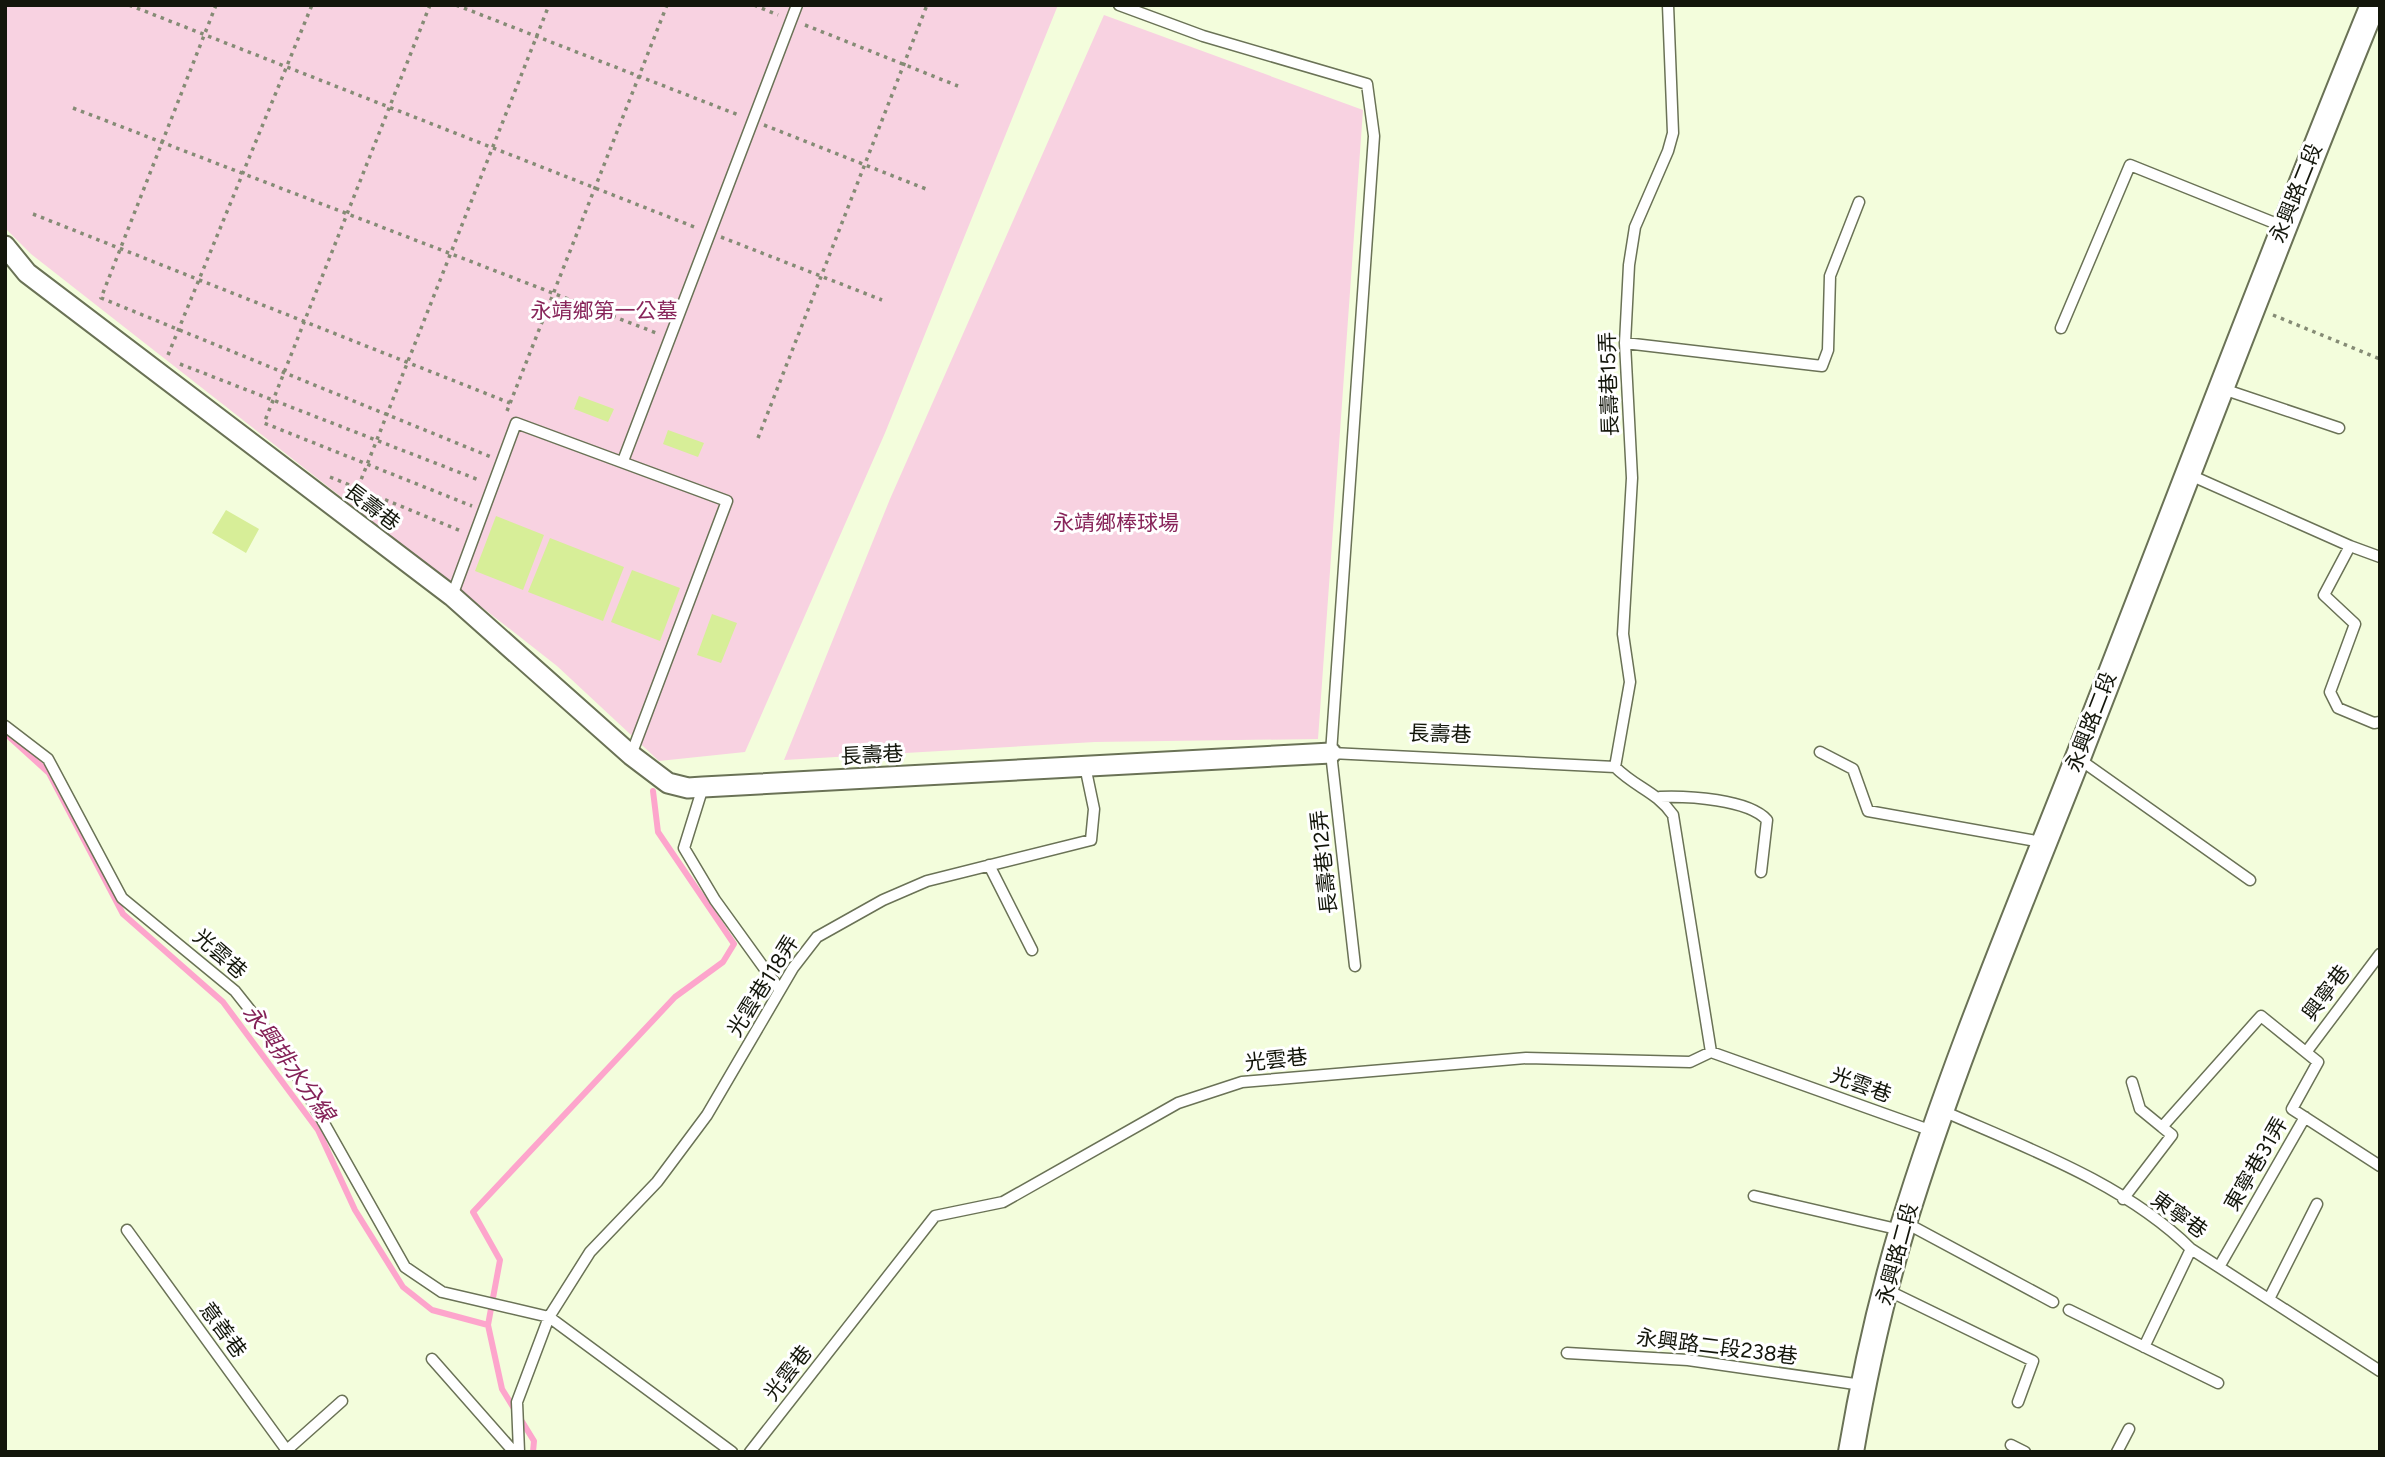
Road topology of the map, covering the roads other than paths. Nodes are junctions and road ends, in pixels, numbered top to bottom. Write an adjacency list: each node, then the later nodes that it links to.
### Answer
1 (797, 5): 12 (lane)
2 (1119, 5): 20 (lane, 長壽巷12弄)
3 (1668, 5): 9 (lane, 長壽巷15弄)
4 (2373, 5): 6 (street, 永興路二段)
5 (1859, 202): 9 (lane)
6 (2282, 226): 8 (lane); 10 (street, 永興路二段)
7 (5, 246): 16 (street, 長壽巷)
8 (2062, 328)
9 (1625, 343): 24 (lane, 長壽巷15弄)
10 (2220, 388): 11 (lane); 13 (street, 永興路二段)
11 (2339, 428)
12 (623, 461): 16 (lane); 21 (lane)
13 (2187, 474): 14 (lane); 22 (street, 永興路二段)
14 (2350, 545): 15 (lane); 17 (lane)
15 (2380, 557)
16 (452, 596): 21 (street, 長壽巷)
17 (2380, 722)
18 (5, 726): 53 (lane, 光雲巷)
19 (1820, 752): 27 (lane)
20 (1331, 753): 23 (street, 長壽巷); 24 (lane, 長壽巷); 33 (lane, 長壽巷12弄)
21 (631, 755): 25 (street, 長壽巷)
22 (2077, 758): 27 (street, 永興路二段); 30 (lane)
23 (1085, 766): 25 (street, 長壽巷); 28 (lane, 光雲巷118弄)
24 (1615, 767): 26 (lane)
25 (703, 787): 34 (lane)
26 (1660, 797): 29 (lane); 36 (lane)
27 (2043, 843): 39 (street, 永興路二段)
28 (989, 865): 31 (lane); 34 (lane, 光雲巷118弄)
29 (1761, 872)
30 (2250, 880)
31 (1032, 950)
32 (2380, 954): 35 (lane, 興寧巷)
33 (1355, 966)
34 (780, 990): 53 (lane, 光雲巷118弄)
35 (2307, 1051): 38 (lane, 興寧巷); 40 (lane)
36 (1711, 1052): 39 (lane, 光雲巷); 68 (lane, 光雲巷)
37 (2132, 1082): 40 (lane)
38 (2305, 1117): 41 (lane); 48 (lane, 東寧巷31弄)
39 (1939, 1122): 43 (lane, 東寧巷); 45 (street, 永興路二段)
40 (2162, 1126): 43 (lane)
41 (2380, 1166)
42 (1754, 1195): 45 (lane)
43 (2123, 1199): 47 (lane, 東寧巷)
44 (2317, 1204): 50 (lane)
45 (1903, 1226): 49 (street, 永興路二段); 51 (lane)
46 (127, 1230): 64 (lane, 意善巷)
47 (2191, 1249): 48 (lane, 東寧巷); 54 (lane)
48 (2219, 1267): 50 (lane, 東寧巷)
49 (1887, 1290): 59 (street, 永興路二段); 61 (lane)
50 (2269, 1299): 57 (lane, 東寧巷)
51 (2053, 1302)
52 (2069, 1310): 54 (lane)
53 (549, 1317): 66 (lane); 67 (lane, 光雲巷)
54 (2144, 1347): 58 (lane)
55 (1567, 1353): 59 (lane, 永興路二段238巷)
56 (432, 1359): 65 (lane)
57 (2380, 1371)
58 (2218, 1383)
59 (1863, 1385): 69 (street, 永興路二段)
60 (342, 1401): 64 (lane)
61 (2018, 1402)
62 (2129, 1429): 71 (lane)
63 (2011, 1445): 70 (lane)
64 (288, 1451)
65 (514, 1452)
66 (519, 1452)
67 (732, 1452)
68 (750, 1452)
69 (1851, 1452)
70 (2025, 1452)
71 (2117, 1452)

